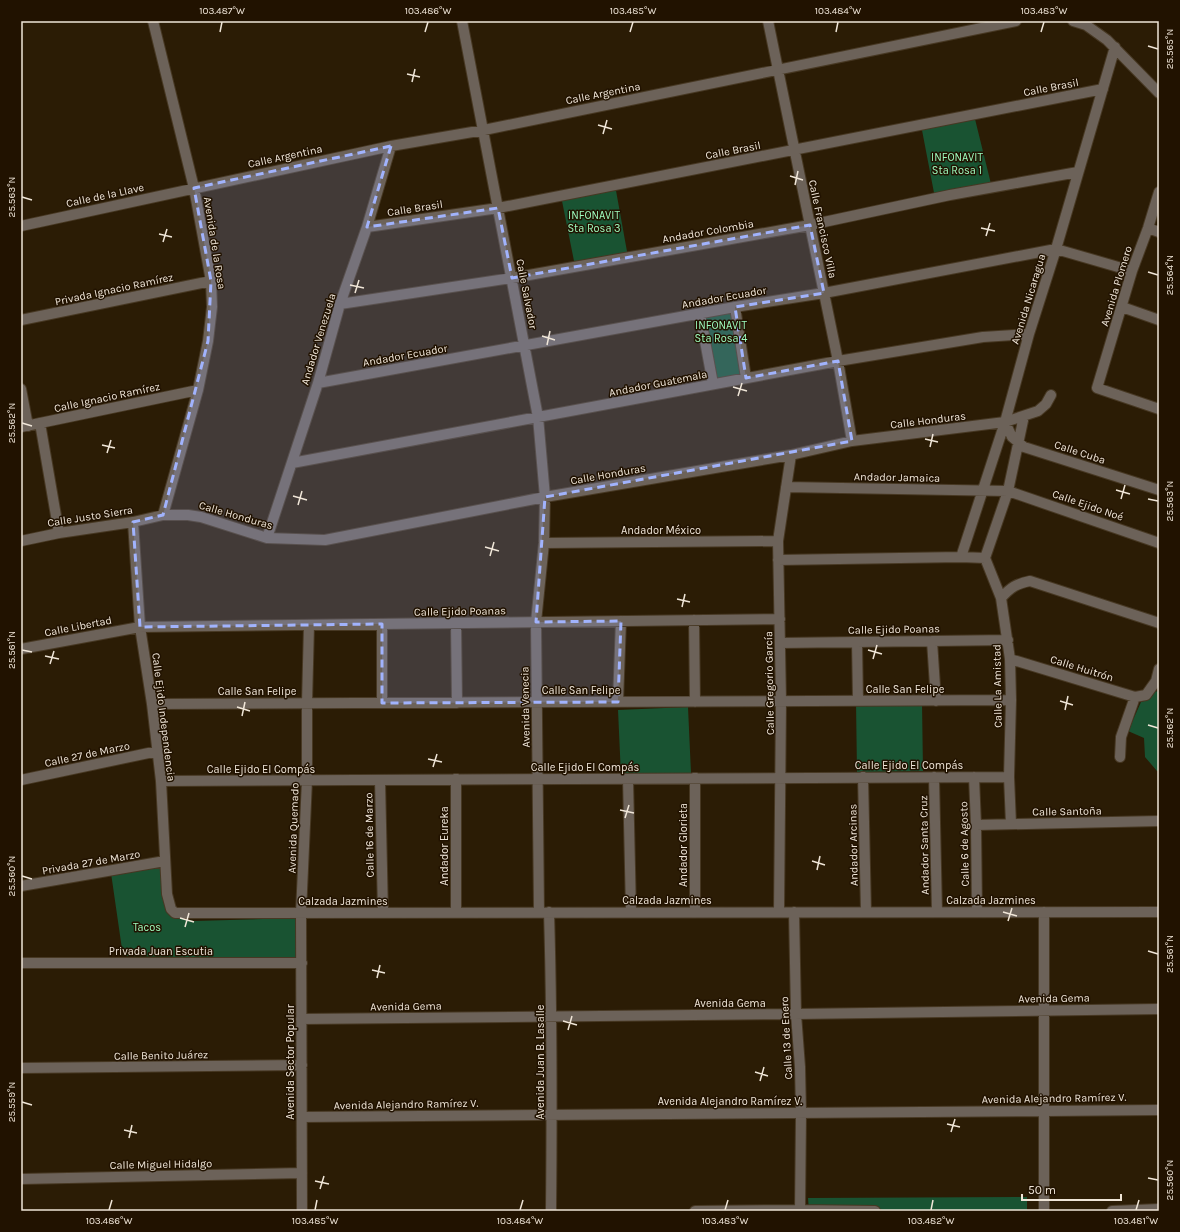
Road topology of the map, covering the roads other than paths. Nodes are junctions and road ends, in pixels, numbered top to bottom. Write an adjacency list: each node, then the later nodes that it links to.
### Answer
1 (154, 21): 14 (street, Avenida de la Rosa)
2 (462, 21): 10 (street, Calle Salvador)
3 (768, 21): 7 (street, Calle Francisco Villa)
4 (1016, 21): 7 (street, Calle Argentina)
5 (1073, 21): 6 (street)
6 (1115, 47): 8 (street, Avenida Nicaragua); 9 (street)
7 (778, 70): 10 (street, Calle Argentina); 12 (street, Calle Francisco Villa)
8 (1103, 89): 12 (street, Calle Brasil); 13 (street, Avenida Nicaragua)
9 (1159, 93)
10 (484, 130): 11 (street, Calle Argentina); 16 (street, Calle Salvador)
11 (391, 146): 14 (street, Calle Argentina); 19 (street, Andador Venezuela)
12 (795, 150): 16 (street, Calle Brasil); 17 (street, Calle Francisco Villa)
13 (1078, 172): 17 (street, Andador Colombia); 22 (street, Avenida Nicaragua)
14 (194, 188): 18 (street, Calle de la Llave); 25 (street, Avenida de la Rosa)
15 (1159, 192): 20 (street, Avenida Plomero)
16 (498, 208): 19 (street, Calle Brasil); 24 (street, Calle Salvador)
17 (810, 225): 24 (street, Andador Colombia); 26 (street, Calle Francisco Villa)
18 (21, 226)
19 (366, 227): 27 (street, Andador Venezuela)
20 (1148, 228): 21 (street); 23 (street, Avenida Plomero)
21 (1159, 232)
22 (1056, 249): 23 (street, Andador Ecuador); 26 (street, Andador Ecuador); 33 (street, Avenida Nicaragua)
23 (1132, 271): 29 (street, Avenida Plomero)
24 (512, 278): 27 (street, Andador Colombia); 34 (street, Calle Salvador)
25 (211, 281): 31 (street, Privada Ignacio Ramírez); 40 (street, Avenida de la Rosa)
26 (824, 293): 28 (street, Andador Ecuador); 35 (street, Calle Francisco Villa)
27 (340, 304): 37 (street, Andador Venezuela)
28 (735, 307): 30 (street, Andador Ecuador); 36 (street)
29 (1122, 307): 32 (street); 42 (street, Avenida Plomero)
30 (700, 314): 34 (street, Andador Ecuador); 38 (street)
31 (21, 320)
32 (1159, 320)
33 (1029, 334): 35 (street, Andador Guatemala); 45 (street, Avenida Nicaragua)
34 (525, 345): 37 (street, Andador Ecuador); 44 (street, Calle Salvador)
35 (838, 361): 36 (street, Andador Guatemala); 48 (street, Calle Francisco Villa)
36 (746, 378): 38 (street, Andador Guatemala)
37 (318, 383): 51 (street, Andador Venezuela)
38 (713, 384): 44 (street, Andador Guatemala)
39 (21, 389): 47 (street)
40 (198, 390): 46 (street, Calle Ignacio Ramírez); 57 (street, Avenida de la Rosa)
41 (1052, 395): 43 (street, Calle Honduras)
42 (1159, 409)
43 (1024, 416): 45 (street, Calle Honduras); 49 (street)
44 (538, 417): 51 (street, Andador Guatemala); 56 (street, Calle Salvador)
45 (1005, 422): 48 (street, Calle Honduras); 49 (street); 53 (street, Avenida Nicaragua)
46 (40, 423): 47 (street, Calle Ignacio Ramírez); 59 (street)
47 (25, 426)
48 (852, 442): 50 (street, Calle Honduras)
49 (1018, 442): 54 (street, Calle Cuba); 55 (street)
50 (791, 455): 52 (street, Calle Gregorio García); 56 (street, Calle Honduras)
51 (292, 463): 60 (street, Andador Venezuela)
52 (786, 487): 53 (street, Andador Jamaica); 62 (street, Calle Gregorio García)
53 (984, 490): 55 (street, Andador Jamaica); 65 (street, Avenida Nicaragua)
54 (1159, 490)
55 (1008, 491): 64 (street, Calle Ejido Noé); 66 (street)
56 (546, 497): 60 (street, Calle Honduras); 63 (street, Calle Salvador)
57 (163, 516): 58 (street, Calle Justo Sierra); 60 (street, Calle Honduras)
58 (133, 522): 59 (street, Calle Justo Sierra); 77 (street, Calle Ejido Independencia)
59 (59, 533): 61 (street, Calle Justo Sierra)
60 (267, 538)
61 (21, 541)
62 (778, 541): 63 (street, Andador México); 67 (street, Calle Gregorio García)
63 (544, 542): 72 (street, Calle Salvador)
64 (1159, 543)
65 (962, 557): 66 (street); 67 (street)
66 (985, 558): 68 (street, Calle La Amistad)
67 (778, 560): 69 (street, Calle Gregorio García)
68 (1001, 598): 75 (street); 79 (street, Calle La Amistad)
69 (780, 619): 70 (street, Calle Ejido Poanas); 81 (street, Calle Gregorio García)
70 (694, 620): 71 (street, Calle Ejido Poanas); 92 (street)
71 (621, 621): 72 (street, Calle Ejido Poanas); 91 (street)
72 (536, 622): 73 (street, Calle Ejido Poanas); 90 (street, Avenida Venecia)
73 (456, 623): 74 (street, Calle Ejido Poanas); 95 (street)
74 (382, 624): 76 (street, Calle Ejido Poanas); 94 (street)
75 (1159, 624)
76 (309, 625): 77 (street, Calle Ejido Poanas); 93 (street, Avenida Quemado)
77 (140, 627): 82 (street, Calle Libertad); 96 (street, Calle Ejido Independencia)
78 (932, 640): 79 (street, Calle Ejido Poanas); 80 (street, Calle Ejido Poanas); 89 (street)
79 (1008, 640): 83 (street, Calle La Amistad)
80 (857, 642): 81 (street, Calle Ejido Poanas); 88 (street)
81 (780, 643): 87 (street, Calle Gregorio García)
82 (21, 649)
83 (1010, 659): 85 (street, Calle Huitrón); 86 (street, Calle La Amistad)
84 (1159, 669): 85 (street, Calle Huitrón)
85 (1135, 697): 98 (street)
86 (1011, 700): 89 (street, Calle San Felipe); 99 (street, Calle La Amistad)
87 (781, 701): 88 (street, Calle San Felipe); 92 (street, Calle San Felipe); 105 (street, Calle Gregorio García)
88 (858, 701): 89 (street, Calle San Felipe)
89 (936, 701)
90 (536, 702): 91 (street, Calle San Felipe); 95 (street, Calle San Felipe); 106 (street, Avenida Venecia)
91 (618, 702): 92 (street, Calle San Felipe)
92 (695, 702)
93 (307, 703): 94 (street, Calle San Felipe); 96 (street, Calle San Felipe); 108 (street, Avenida Quemado)
94 (382, 703): 95 (street, Calle San Felipe)
95 (457, 703)
96 (152, 704): 97 (street, Calle Ejido Independencia)
97 (158, 751): 107 (street, Calle 27 de Marzo); 111 (street, Calle Ejido Independencia)
98 (1120, 757)
99 (1009, 776): 102 (street, Calle Ejido El Compás); 113 (street, Calle La Amistad)
100 (863, 777): 101 (street, Calle Ejido El Compás); 105 (street, Calle Ejido El Compás); 122 (street, Andador Arcinas)
101 (934, 777): 102 (street, Calle Ejido El Compás); 123 (street, Andador Santa Cruz)
102 (974, 777): 114 (street, Calle 6 de Agosto)
103 (628, 778): 104 (street, Calle Ejido El Compás); 106 (street, Calle Ejido El Compás); 118 (street)
104 (695, 778): 105 (street, Calle Ejido El Compás); 119 (street, Andador Glorieta)
105 (781, 778): 120 (street, Calle Gregorio García)
106 (538, 779): 110 (street, Calle Ejido El Compás); 117 (street, Avenida Venecia)
107 (21, 780)
108 (307, 780): 109 (street, Calle Ejido El Compás); 111 (street, Calle Ejido El Compás); 128 (street, Avenida Quemado)
109 (380, 780): 110 (street, Calle Ejido El Compás); 129 (street, Calle 16 de Marzo)
110 (456, 780): 130 (street, Andador Eureka)
111 (161, 781): 115 (street, Calle Ejido Independencia)
112 (1159, 821): 113 (street, Calle Santoña)
113 (1010, 824): 114 (street, Calle Santoña)
114 (976, 825): 124 (street, Calle 6 de Agosto)
115 (165, 861): 116 (street, Privada 27 de Marzo); 127 (street, Calle Ejido Independencia)
116 (21, 886)
117 (544, 912): 118 (street, Calzada Jazmines); 130 (street, Calzada Jazmines); 136 (street, Avenida Juan B. Lasalle)
118 (631, 912): 119 (street, Calzada Jazmines)
119 (695, 912): 120 (street, Calzada Jazmines)
120 (779, 912): 121 (street, Calzada Jazmines)
121 (794, 912): 122 (street, Calzada Jazmines); 135 (street, Calle 13 de Enero)
122 (866, 912): 123 (street, Calzada Jazmines)
123 (937, 912): 124 (street, Calzada Jazmines)
124 (977, 912): 125 (street, Calzada Jazmines)
125 (1044, 912): 126 (street, Calzada Jazmines); 134 (street)
126 (1159, 912)
127 (175, 913): 128 (street, Calzada Jazmines)
128 (301, 913): 129 (street, Calzada Jazmines); 132 (street, Avenida Sector Popular)
129 (383, 913): 130 (street, Calzada Jazmines)
130 (456, 913)
131 (21, 963): 132 (street, Privada Juan Escutia)
132 (302, 963): 137 (street, Avenida Sector Popular)
133 (1159, 1009): 134 (street, Avenida Gema)
134 (1044, 1010): 135 (street, Avenida Gema); 140 (street)
135 (796, 1014): 136 (street, Avenida Gema); 142 (street, Calle 13 de Enero)
136 (552, 1016): 137 (street, Avenida Gema); 143 (street, Avenida Juan B. Lasalle)
137 (301, 1019): 138 (street, Avenida Sector Popular)
138 (302, 1065): 139 (street, Calle Benito Juárez); 144 (street, Avenida Sector Popular)
139 (21, 1068)
140 (1044, 1110): 141 (street, Avenida Alejandro Ramírez V.); 142 (street, Avenida Alejandro Ramírez V.); 153 (street)
141 (1159, 1110)
142 (801, 1113): 143 (street, Avenida Alejandro Ramírez V.); 148 (street, Calle 13 de Enero)
143 (552, 1115): 144 (street, Avenida Alejandro Ramírez V.); 150 (street, Avenida Juan B. Lasalle)
144 (302, 1117): 145 (street, Avenida Sector Popular)
145 (302, 1173): 146 (street, Calle Miguel Hidalgo); 149 (street, Avenida Sector Popular)
146 (21, 1179)
147 (1159, 1209): 154 (street)
148 (800, 1210): 151 (street); 152 (street)
149 (302, 1211)
150 (551, 1211)
151 (695, 1211)
152 (875, 1211)
153 (1044, 1211)
154 (1112, 1211)

